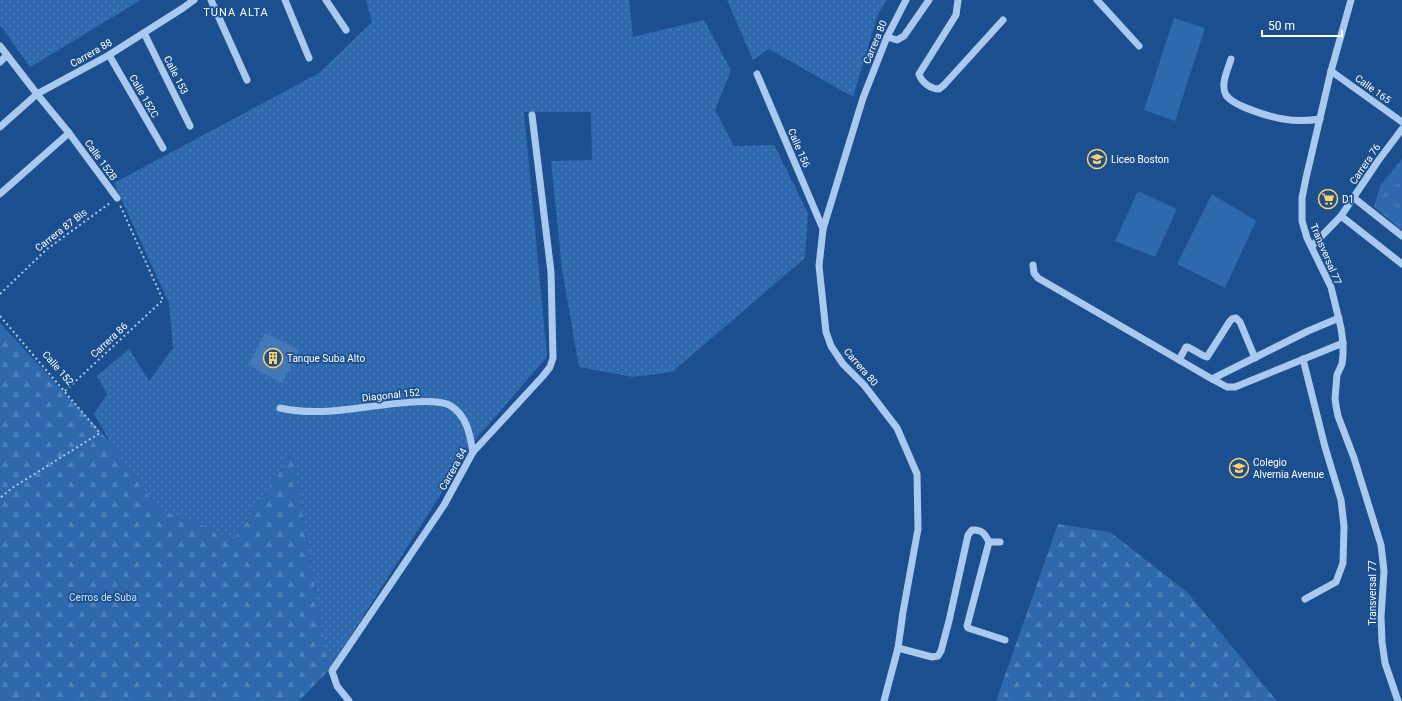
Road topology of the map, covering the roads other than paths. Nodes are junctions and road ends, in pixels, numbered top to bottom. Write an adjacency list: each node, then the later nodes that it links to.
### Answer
1 (194, 0): 12 (street, Carrera 88)
2 (211, 0): 23 (street)
3 (285, 0): 18 (street)
4 (326, 0): 11 (street)
5 (906, 0): 13 (street, Carrera 80)
6 (929, 0): 13 (street)
7 (958, 0): 10 (street)
8 (1097, 0): 15 (street)
9 (1351, 0): 21 (street, Transversal 77)
10 (1003, 20)
11 (346, 30)
12 (144, 33): 17 (street, Carrera 88); 28 (street, Calle 153)
13 (887, 37): 37 (street, Carrera 80)
14 (0, 46): 16 (street, Calle 152B)
15 (1139, 46)
16 (7, 55): 20 (street); 24 (street, Calle 152B)
17 (108, 55): 24 (street, Carrera 88); 32 (street, Calle 152C)
18 (309, 58)
19 (1231, 59): 26 (street)
20 (0, 62)
21 (1332, 71): 26 (street, Transversal 77); 27 (street, Calle 165)
22 (757, 74): 37 (street, Calle 156)
23 (247, 80)
24 (37, 94): 29 (street, Carrera 88); 31 (street, Calle 152B)
25 (532, 116): 49 (street, Carrera 84)
26 (1320, 119): 39 (street, Transversal 77)
27 (1402, 122)
28 (190, 126)
29 (0, 127)
30 (1402, 129): 35 (street, Carrera 76)
31 (69, 133): 33 (street); 34 (street, Calle 152B)
32 (162, 148)
33 (0, 194)
34 (116, 198)
35 (1354, 198): 36 (street, Carrera 76); 38 (street)
36 (1341, 216): 39 (street, Carrera 76); 40 (street)
37 (823, 229): 54 (street, Carrera 80)
38 (1402, 236)
39 (1312, 246): 42 (street, Transversal 77)
40 (1402, 264)
41 (1033, 265): 46 (street)
42 (1339, 318): 43 (street, Transversal 77); 44 (street)
43 (1343, 342): 45 (street); 57 (street, Transversal 77)
44 (1255, 358): 46 (street); 47 (street)
45 (1303, 359): 47 (street); 52 (street)
46 (1179, 360): 47 (street)
47 (1212, 379)
48 (280, 408): 49 (street, Diagonal 152)
49 (473, 452): 55 (street, Carrera 84)
50 (989, 542): 51 (street); 53 (street); 54 (street)
51 (1000, 542)
52 (1305, 599)
53 (1006, 640)
54 (898, 648): 56 (street, Carrera 80)
55 (349, 701)
56 (884, 701)
57 (1398, 701)

